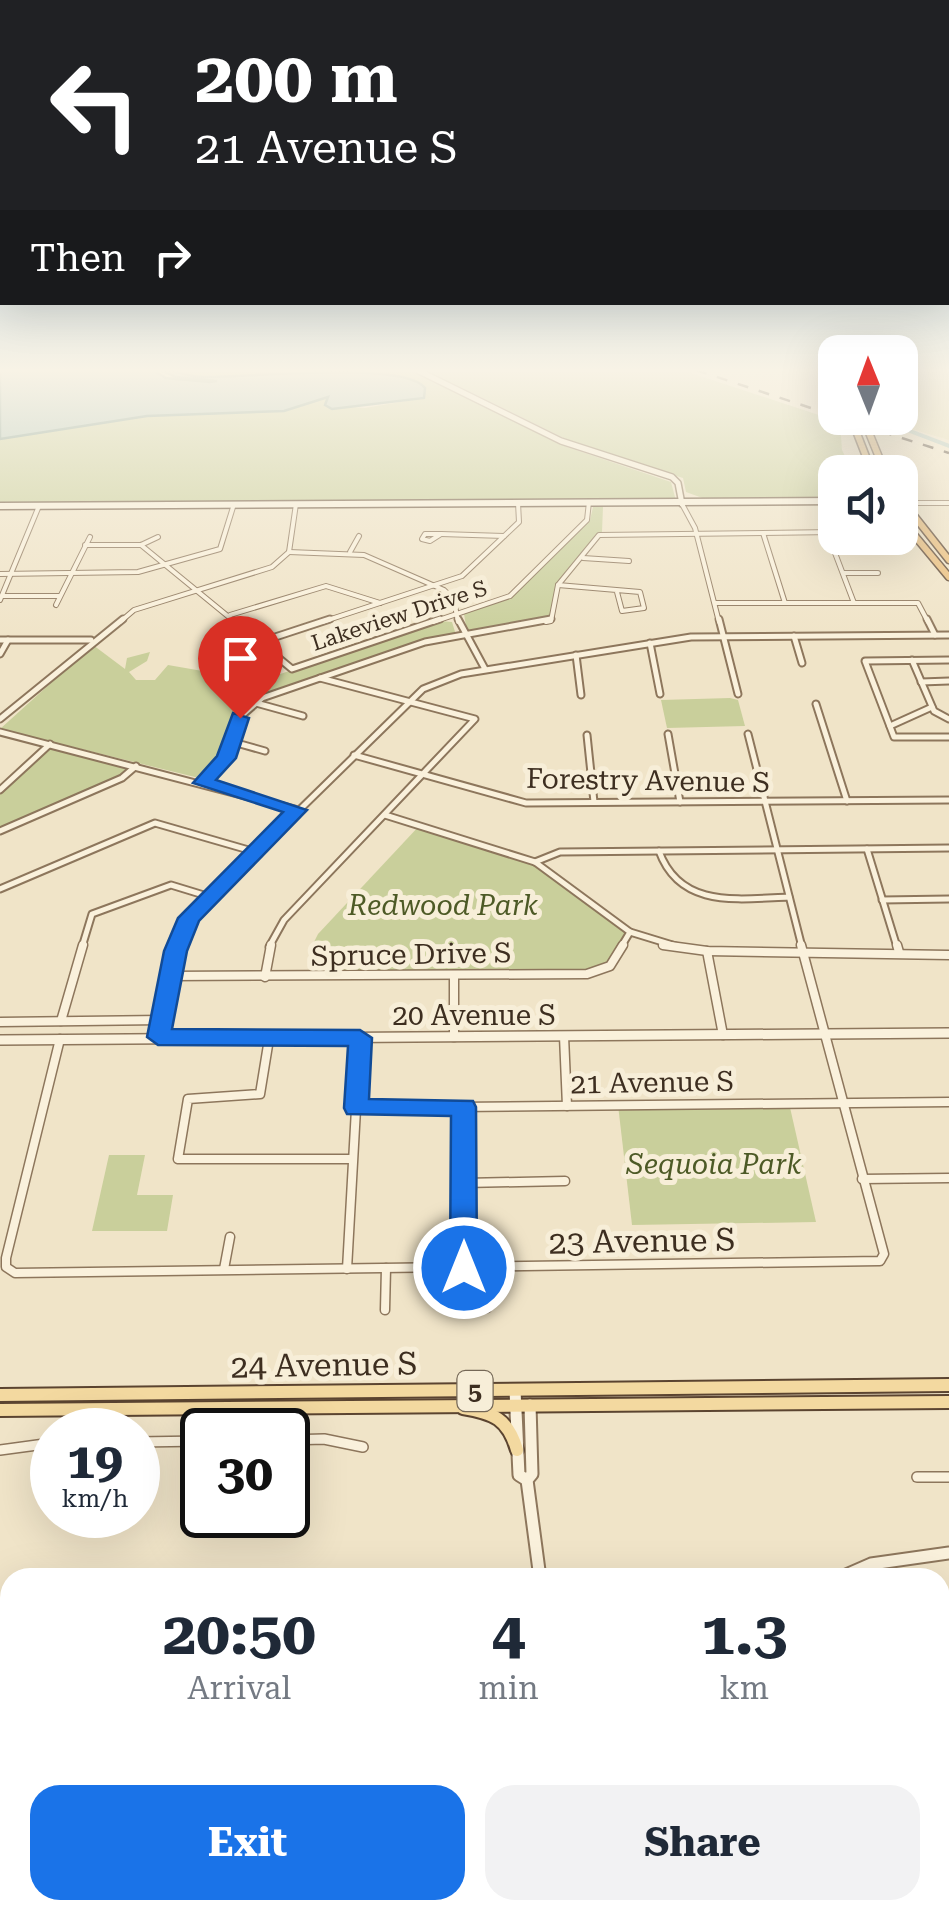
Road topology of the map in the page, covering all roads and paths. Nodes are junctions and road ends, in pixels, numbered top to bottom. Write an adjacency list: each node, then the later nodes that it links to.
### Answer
1 (617, 460): 2 (street)
2 (681, 500): 4 (main road); 5 (main road); 8 (main road); 16 (street)
3 (918, 501): 6 (street)
4 (818, 502)
5 (818, 502)
6 (949, 503)
7 (518, 504): 8 (main road); 9 (main road); 19 (street)
8 (589, 504): 49 (street, Lakeview Drive S)
9 (296, 505): 10 (main road); 25 (street)
10 (234, 506): 12 (main road); 31 (street)
11 (0, 507): 12 (main road)
12 (39, 507): 35 (street)
13 (918, 522): 29 (highway)
14 (763, 532): 15 (street); 16 (street); 45 (street)
15 (818, 532)
16 (697, 533): 28 (street); 47 (street)
17 (442, 534): 19 (street)
18 (359, 536): 26 (street)
19 (506, 536): 39 (street)
20 (90, 537): 23 (street)
21 (158, 538): 24 (street)
22 (918, 540): 37 (highway)
23 (83, 545): 24 (street); 32 (street)
24 (141, 545): 31 (street)
25 (289, 552): 26 (street); 40 (street)
26 (350, 552): 39 (street)
27 (838, 555): 36 (street)
28 (583, 558): 30 (street); 38 (street)
29 (949, 560)
30 (629, 561)
31 (164, 565): 32 (street); 40 (street)
32 (73, 573): 35 (street); 42 (street)
33 (878, 573): 36 (street)
34 (0, 574): 35 (street)
35 (11, 574): 43 (street)
36 (844, 574): 46 (street)
37 (949, 577)
38 (558, 585): 41 (street); 51 (street)
39 (435, 586): 44 (street); 49 (street)
40 (195, 590): 50 (street); 58 (street)
41 (617, 592): 41 (street)
42 (59, 596): 43 (street); 48 (street)
43 (1, 598)
44 (380, 603): 50 (street); 59 (street)
45 (785, 603): 46 (street); 47 (street)
46 (854, 603): 52 (street)
47 (715, 604): 55 (street)
48 (56, 605)
49 (458, 614): 51 (street); 59 (street, Lakeview Drive S)
50 (228, 616): 59 (street)
51 (463, 635): 66 (street); 67 (street)
52 (935, 635): 53 (street); 54 (street)
53 (949, 635)
54 (794, 636): 55 (street); 65 (street)
55 (723, 637): 60 (street); 71 (street)
56 (0, 640): 57 (street)
57 (8, 640): 58 (street); 61 (street)
58 (92, 640): 78 (street)
59 (260, 642)
60 (650, 644): 62 (street); 70 (street)
61 (0, 654)
62 (576, 656): 66 (street); 72 (street)
63 (912, 660): 64 (street); 68 (street); 80 (street)
64 (949, 660)
65 (802, 663)
66 (485, 670): 73 (street)
67 (319, 677): 73 (street); 74 (street)
68 (921, 682): 69 (street); 76 (street)
69 (949, 682)
70 (660, 694)
71 (738, 694)
72 (582, 695)
73 (408, 700): 89 (street); 91 (street)
74 (255, 703): 77 (street); 86 (street)
75 (816, 704): 95 (street)
76 (932, 707): 79 (street); 80 (street)
77 (303, 716)
78 (0, 719)
79 (949, 720)
80 (890, 726): 85 (street)
81 (0, 732): 87 (street)
82 (668, 734): 97 (street)
83 (748, 734): 98 (street)
84 (587, 735): 96 (street)
85 (949, 737)
86 (232, 742): 88 (street); 92 (street)
87 (50, 744): 90 (street); 93 (street)
88 (265, 751)
89 (353, 755): 91 (street, Forestry Avenue S); 99 (street)
90 (137, 764): 92 (street); 101 (street)
91 (423, 774): 96 (street, Forestry Avenue S); 100 (street)
92 (203, 783): 99 (street)
93 (0, 790)
94 (949, 800): 95 (street, Forestry Avenue S)
95 (847, 801): 98 (street, Forestry Avenue S)
96 (594, 802): 97 (street, Forestry Avenue S)
97 (680, 802): 98 (street, Forestry Avenue S)
98 (765, 802): 104 (street)
99 (296, 810): 106 (street)
100 (385, 814): 107 (street); 120 (street)
101 (0, 832)
102 (949, 848): 103 (street)
103 (866, 849): 104 (street); 112 (street)
104 (778, 850): 105 (street); 110 (street)
105 (660, 851): 107 (street); 110 (street)
106 (253, 852): 108 (street); 109 (street)
107 (535, 862): 113 (street)
108 (0, 890)
109 (207, 896): 118 (street); 122 (street)
110 (789, 898): 114 (street)
111 (949, 899): 112 (street)
112 (882, 900): 116 (street)
113 (630, 932): 115 (street); 119 (street, Spruce Drive S)
114 (802, 950): 115 (street); 116 (street); 125 (street)
115 (707, 951): 126 (street)
116 (899, 952): 117 (street)
117 (949, 954)
118 (170, 976): 120 (street, Spruce Drive S); 121 (street)
119 (454, 976): 120 (street, Spruce Drive S); 129 (street)
120 (264, 977)
121 (162, 1020): 122 (street); 128 (street)
122 (61, 1021): 123 (street)
123 (0, 1022)
124 (949, 1032): 125 (street, 20 Avenue S)
125 (826, 1034): 126 (street, 20 Avenue S); 134 (street)
126 (723, 1035): 127 (street, 20 Avenue S)
127 (564, 1036): 129 (street, 20 Avenue S); 136 (street)
128 (158, 1037): 131 (street, 20 Avenue S); 132 (street, 20 Avenue S)
129 (454, 1037): 130 (street, 20 Avenue S)
130 (360, 1038): 132 (street, 20 Avenue S); 138 (street)
131 (60, 1039): 133 (street, 20 Avenue S); 149 (street, 23 Avenue S)
132 (268, 1039): 139 (street)
133 (0, 1040)
134 (841, 1102): 135 (street, 21 Avenue S); 136 (street, 21 Avenue S); 140 (street)
135 (949, 1102)
136 (567, 1106): 137 (street, 21 Avenue S)
137 (464, 1107): 138 (street, 21 Avenue S); 143 (street)
138 (356, 1108): 139 (street)
139 (352, 1159): 145 (street)
140 (862, 1178): 141 (street); 148 (street, 23 Avenue S)
141 (949, 1178)
142 (565, 1181): 143 (street)
143 (464, 1183): 147 (street)
144 (230, 1238): 149 (street)
145 (347, 1268): 146 (street, 23 Avenue S); 149 (street, 23 Avenue S)
146 (386, 1268): 147 (street, 23 Avenue S); 151 (street)
147 (464, 1268): 148 (street, 23 Avenue S)
148 (485, 1268): 150 (street)
149 (224, 1269)
150 (487, 1308)
151 (385, 1310)
152 (949, 1385): 154 (main road, 24 Avenue S / 5)
153 (0, 1395): 155 (main road, 24 Avenue S / 5)
154 (530, 1396): 155 (main road, 24 Avenue S / 5); 156 (main road, 24 Avenue S / 5); 166 (street)
155 (515, 1397): 157 (main road, 24 Avenue S / 5); 163 (street)
156 (949, 1402)
157 (440, 1404): 158 (main road, 24 Avenue S / 5); 163 (main road)
158 (0, 1410)
159 (310, 1439): 161 (street)
160 (30, 1446): 162 (street)
161 (363, 1447)
162 (0, 1450)
163 (517, 1450): 166 (street)
164 (949, 1476): 165 (street)
165 (917, 1477)
166 (527, 1480): 168 (street)
167 (949, 1552): 169 (street)
168 (539, 1568)
169 (862, 1568)

